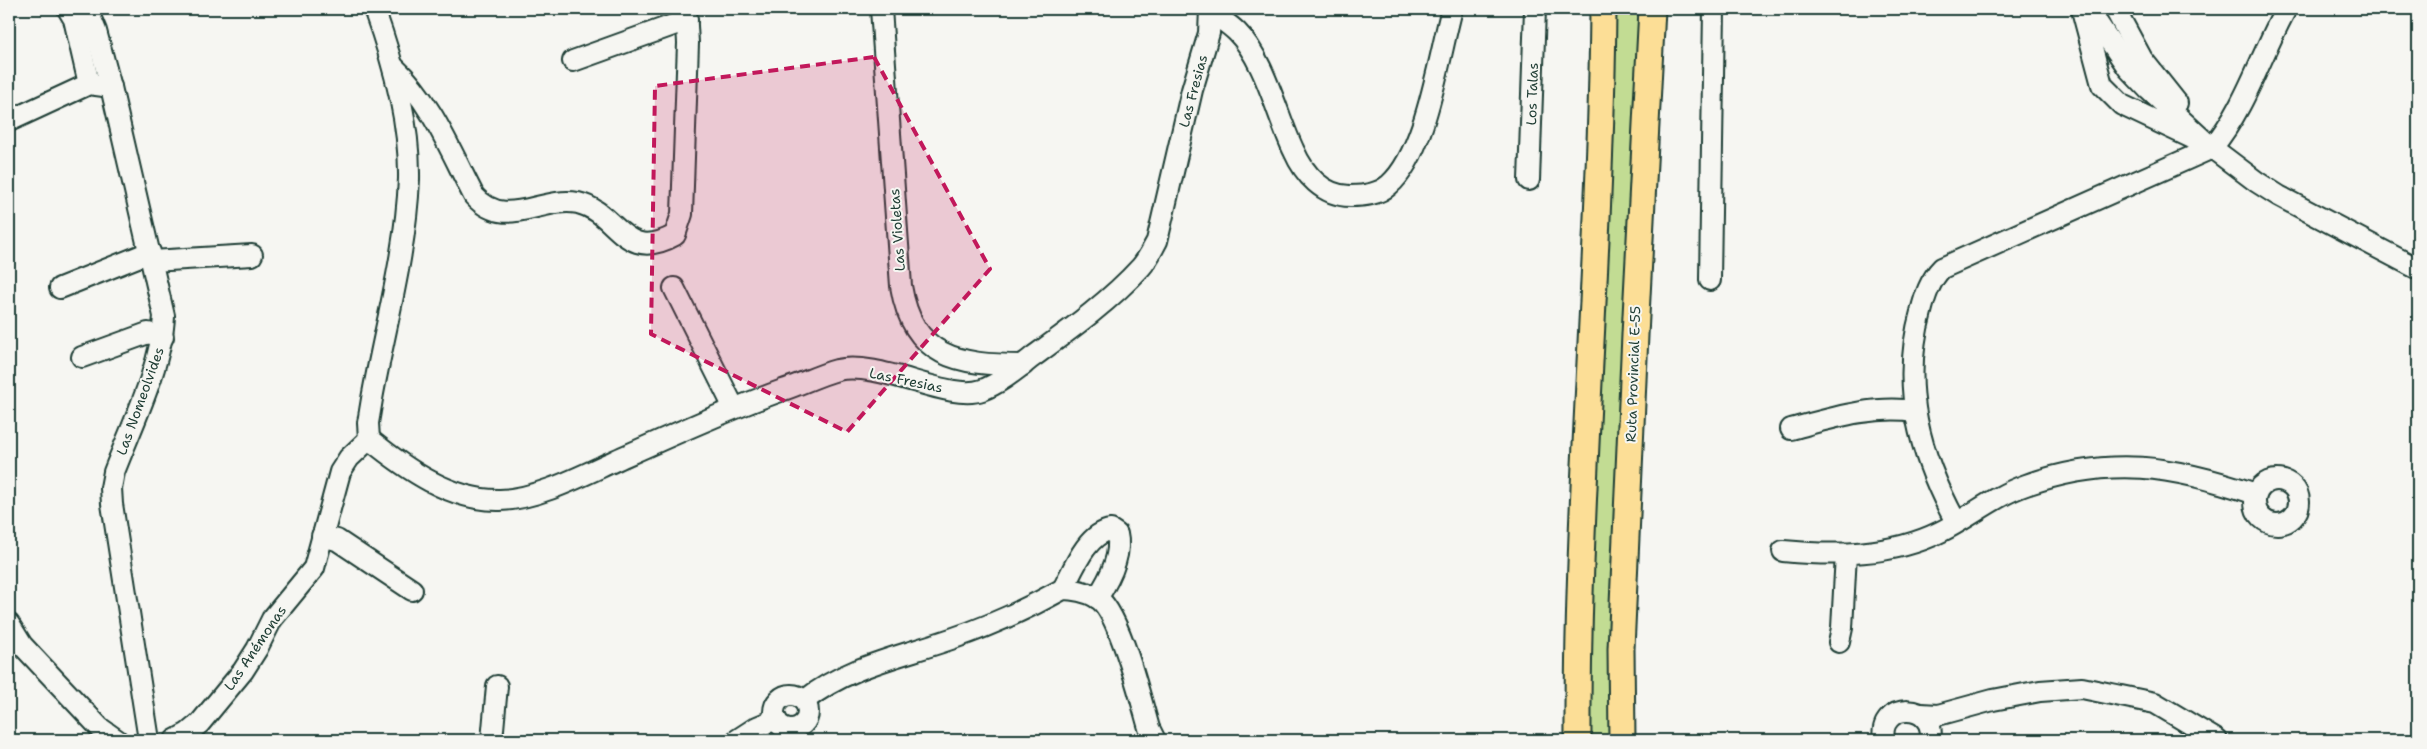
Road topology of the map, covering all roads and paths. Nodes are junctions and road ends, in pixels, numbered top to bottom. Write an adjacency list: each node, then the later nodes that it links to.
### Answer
1 (68, 9): 18 (street)
2 (87, 9): 19 (street, Las Nomeolvides)
3 (374, 9): 17 (street)
4 (881, 9): 31 (street, Las Violetas)
5 (1452, 9): 14 (street)
6 (1535, 9): 22 (street, Los Talas)
7 (1603, 9): 46 (main road)
8 (1652, 9): 57 (main road, Ruta Provincial E-55)
9 (1714, 9): 26 (street)
10 (2081, 9): 21 (street)
11 (2088, 9): 21 (street)
12 (2115, 9): 21 (street)
13 (2286, 9): 21 (street)
14 (1210, 10): 31 (street, Las Fresias)
15 (686, 14): 16 (street); 17 (street)
16 (573, 61)
17 (394, 66): 35 (street)
18 (89, 84): 19 (street); 20 (street)
19 (112, 87): 23 (street, Las Nomeolvides)
20 (9, 121)
21 (2212, 148): 25 (street); 33 (street)
22 (1529, 180)
23 (151, 256): 24 (street); 27 (street); 29 (street, Las Nomeolvides)
24 (252, 256)
25 (2418, 269)
26 (1710, 280)
27 (60, 288)
28 (674, 288): 32 (street)
29 (163, 337): 30 (street); 50 (street, Las Nomeolvides)
30 (82, 357)
31 (1023, 364): 32 (street, Las Fresias)
32 (734, 408): 35 (street, Las Fresias)
33 (1915, 411): 34 (street); 37 (street)
34 (1791, 428)
35 (369, 439): 38 (street, Las Anémonas)
36 (2256, 494): 37 (street)
37 (1956, 522): 40 (street)
38 (322, 536): 42 (street); 51 (street, Las Anémonas)
39 (1783, 551): 40 (street)
40 (1846, 554): 45 (street)
41 (1063, 589): 43 (street); 43 (street); 53 (street)
42 (412, 590)
43 (1097, 598): 54 (street)
44 (9, 624): 49 (street)
45 (1839, 642)
46 (1578, 675): 55 (main road); 56 (main road)
47 (497, 686): 52 (street)
48 (1930, 724): 58 (street); 59 (street)
49 (117, 740)
50 (148, 740)
51 (175, 740)
52 (492, 740)
53 (737, 740)
54 (1155, 740)
55 (1564, 740)
56 (1578, 740)
57 (1622, 740)
58 (1884, 740)
59 (2217, 740)

